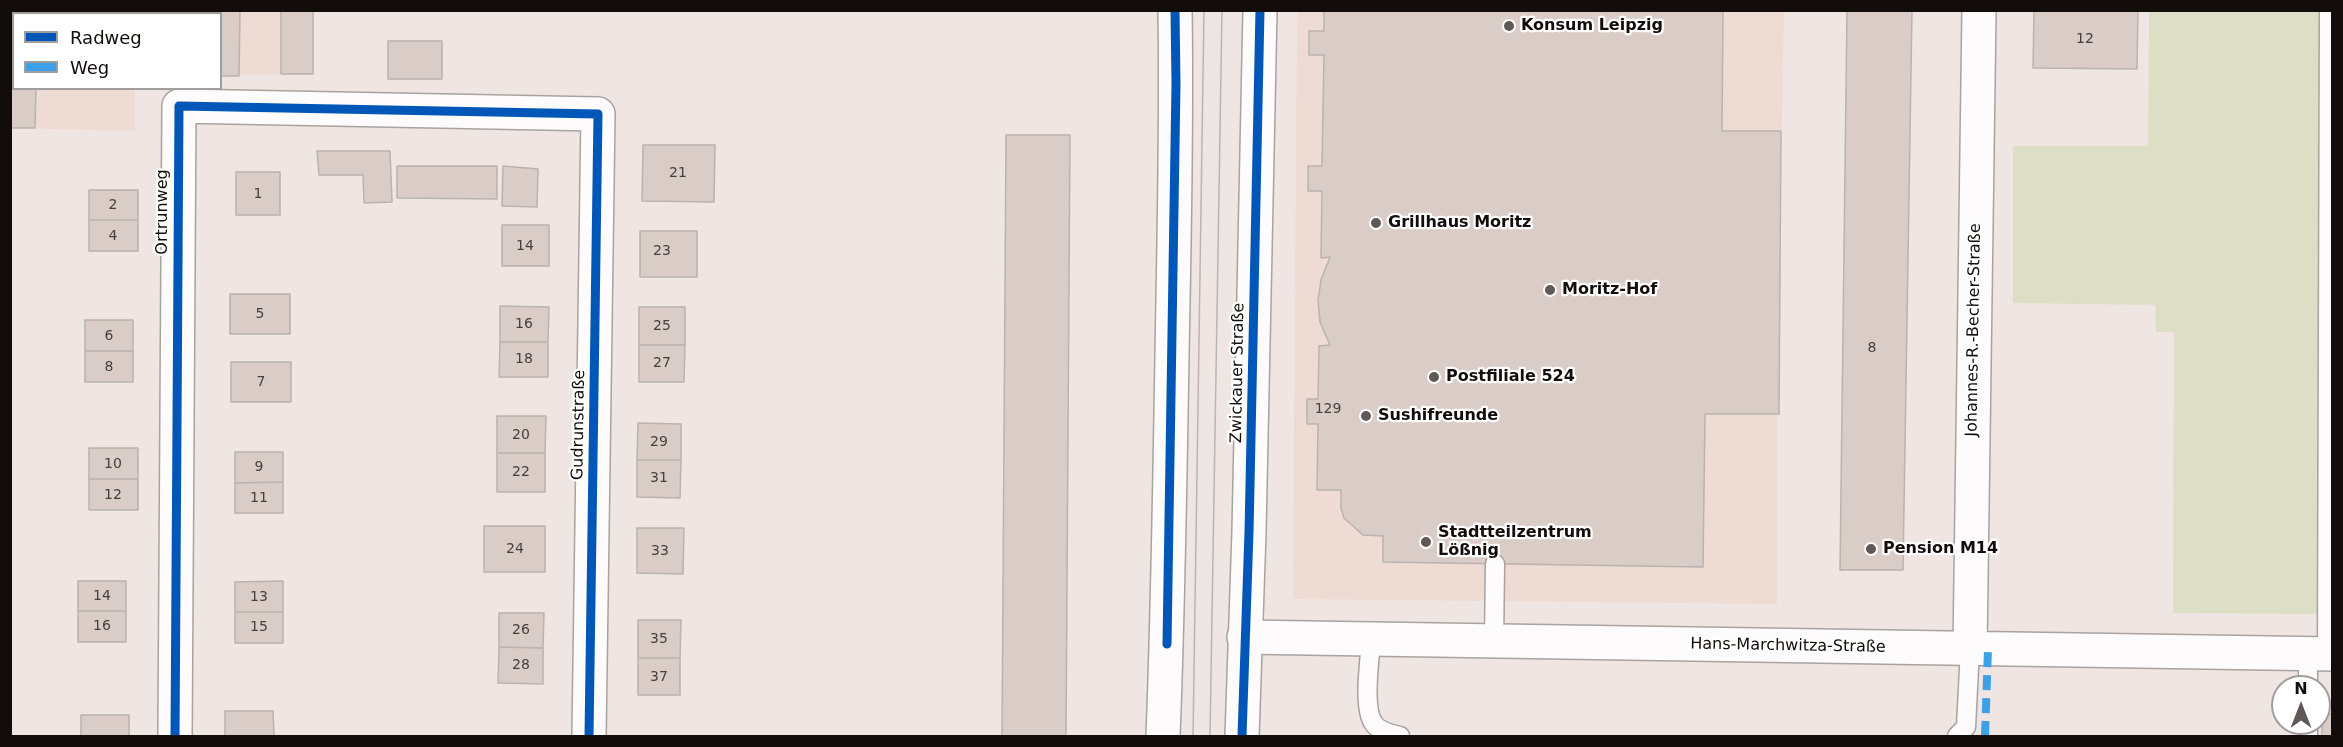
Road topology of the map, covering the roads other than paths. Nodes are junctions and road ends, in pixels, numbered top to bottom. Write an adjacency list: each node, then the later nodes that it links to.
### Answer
1 (1175, 10): 15 (street)
2 (1260, 10): 7 (street, Zwickauer Straße)
3 (1979, 10): 10 (street, Johannes-R.-Becher-Straße)
4 (2329, 10): 11 (lane)
5 (598, 114): 13 (street, Ortrunweg); 14 (street, Gudrunstraße)
6 (1495, 564): 9 (lane)
7 (1244, 637): 8 (street, Hans-Marchwitza-Straße); 16 (street, Zwickauer Straße)
8 (1371, 640): 9 (street, Hans-Marchwitza-Straße); 17 (lane)
9 (1494, 641): 10 (street, Hans-Marchwitza-Straße)
10 (1970, 649): 11 (street, Hans-Marchwitza-Straße); 18 (lane)
11 (2322, 654): 12 (lane)
12 (2313, 675)
13 (175, 736)
14 (589, 736)
15 (1163, 736)
16 (1242, 736)
17 (1400, 736)
18 (1958, 736)

